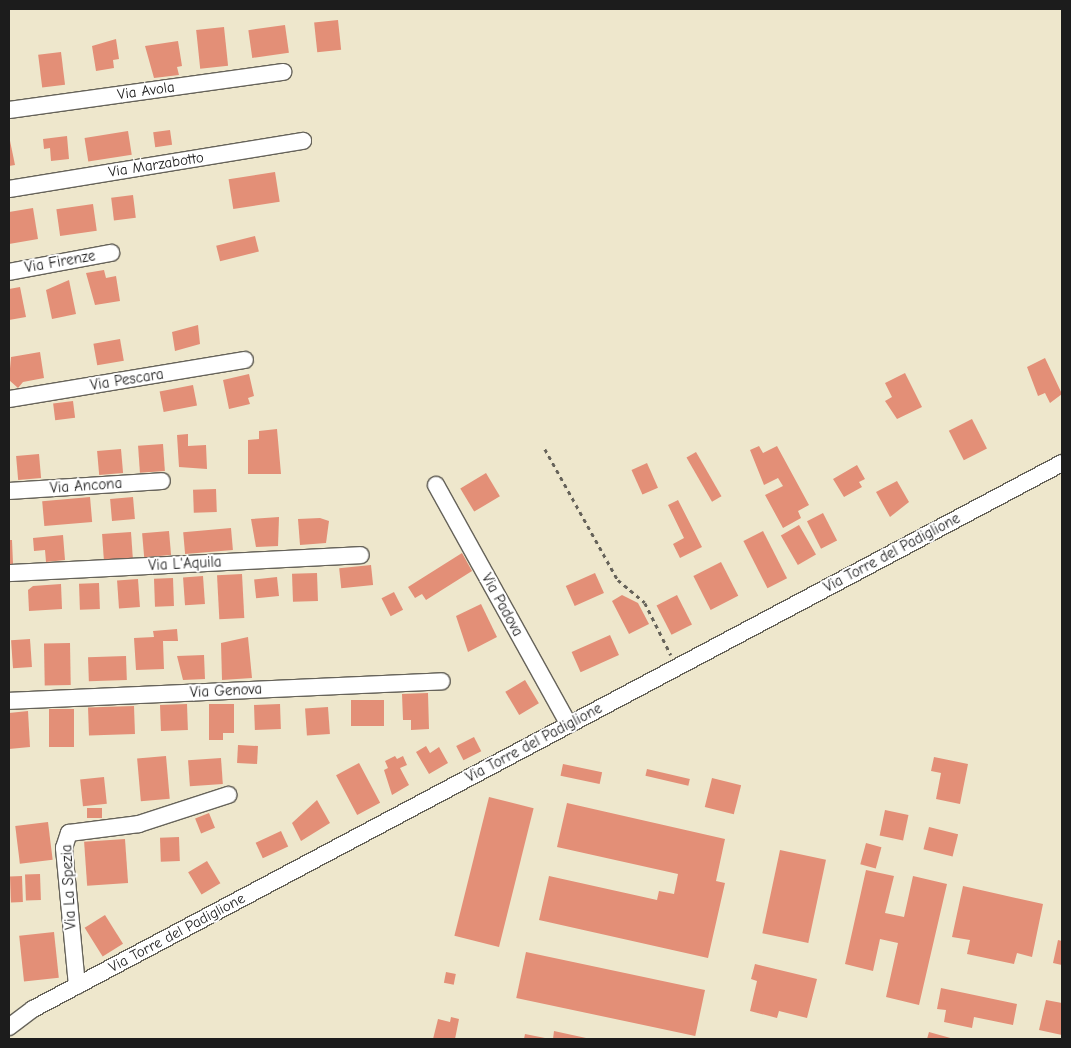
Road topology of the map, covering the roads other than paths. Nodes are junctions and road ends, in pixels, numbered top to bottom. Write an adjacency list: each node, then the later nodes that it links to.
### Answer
1 (283, 72): 2 (street, Via Avola)
2 (9, 110)
3 (302, 141): 4 (street, Via Marzabotto)
4 (9, 189)
5 (111, 253): 6 (street, Via Firenze)
6 (9, 272)
7 (245, 360): 8 (street, Via Pescara)
8 (9, 399)
9 (1062, 463): 17 (street, Via Torre del Padiglione)
10 (162, 481): 12 (street, Via Ancona)
11 (436, 485): 17 (street, Via Padova)
12 (9, 491)
13 (361, 555): 14 (street, Via L'Aquila)
14 (9, 573)
15 (442, 681): 16 (street, Via Genova)
16 (9, 701)
17 (569, 725): 19 (street, Via Torre del Padiglione)
18 (228, 795): 19 (street, Via La Spezia)
19 (77, 986): 20 (street, Via Torre del Padiglione)
20 (9, 1027)

